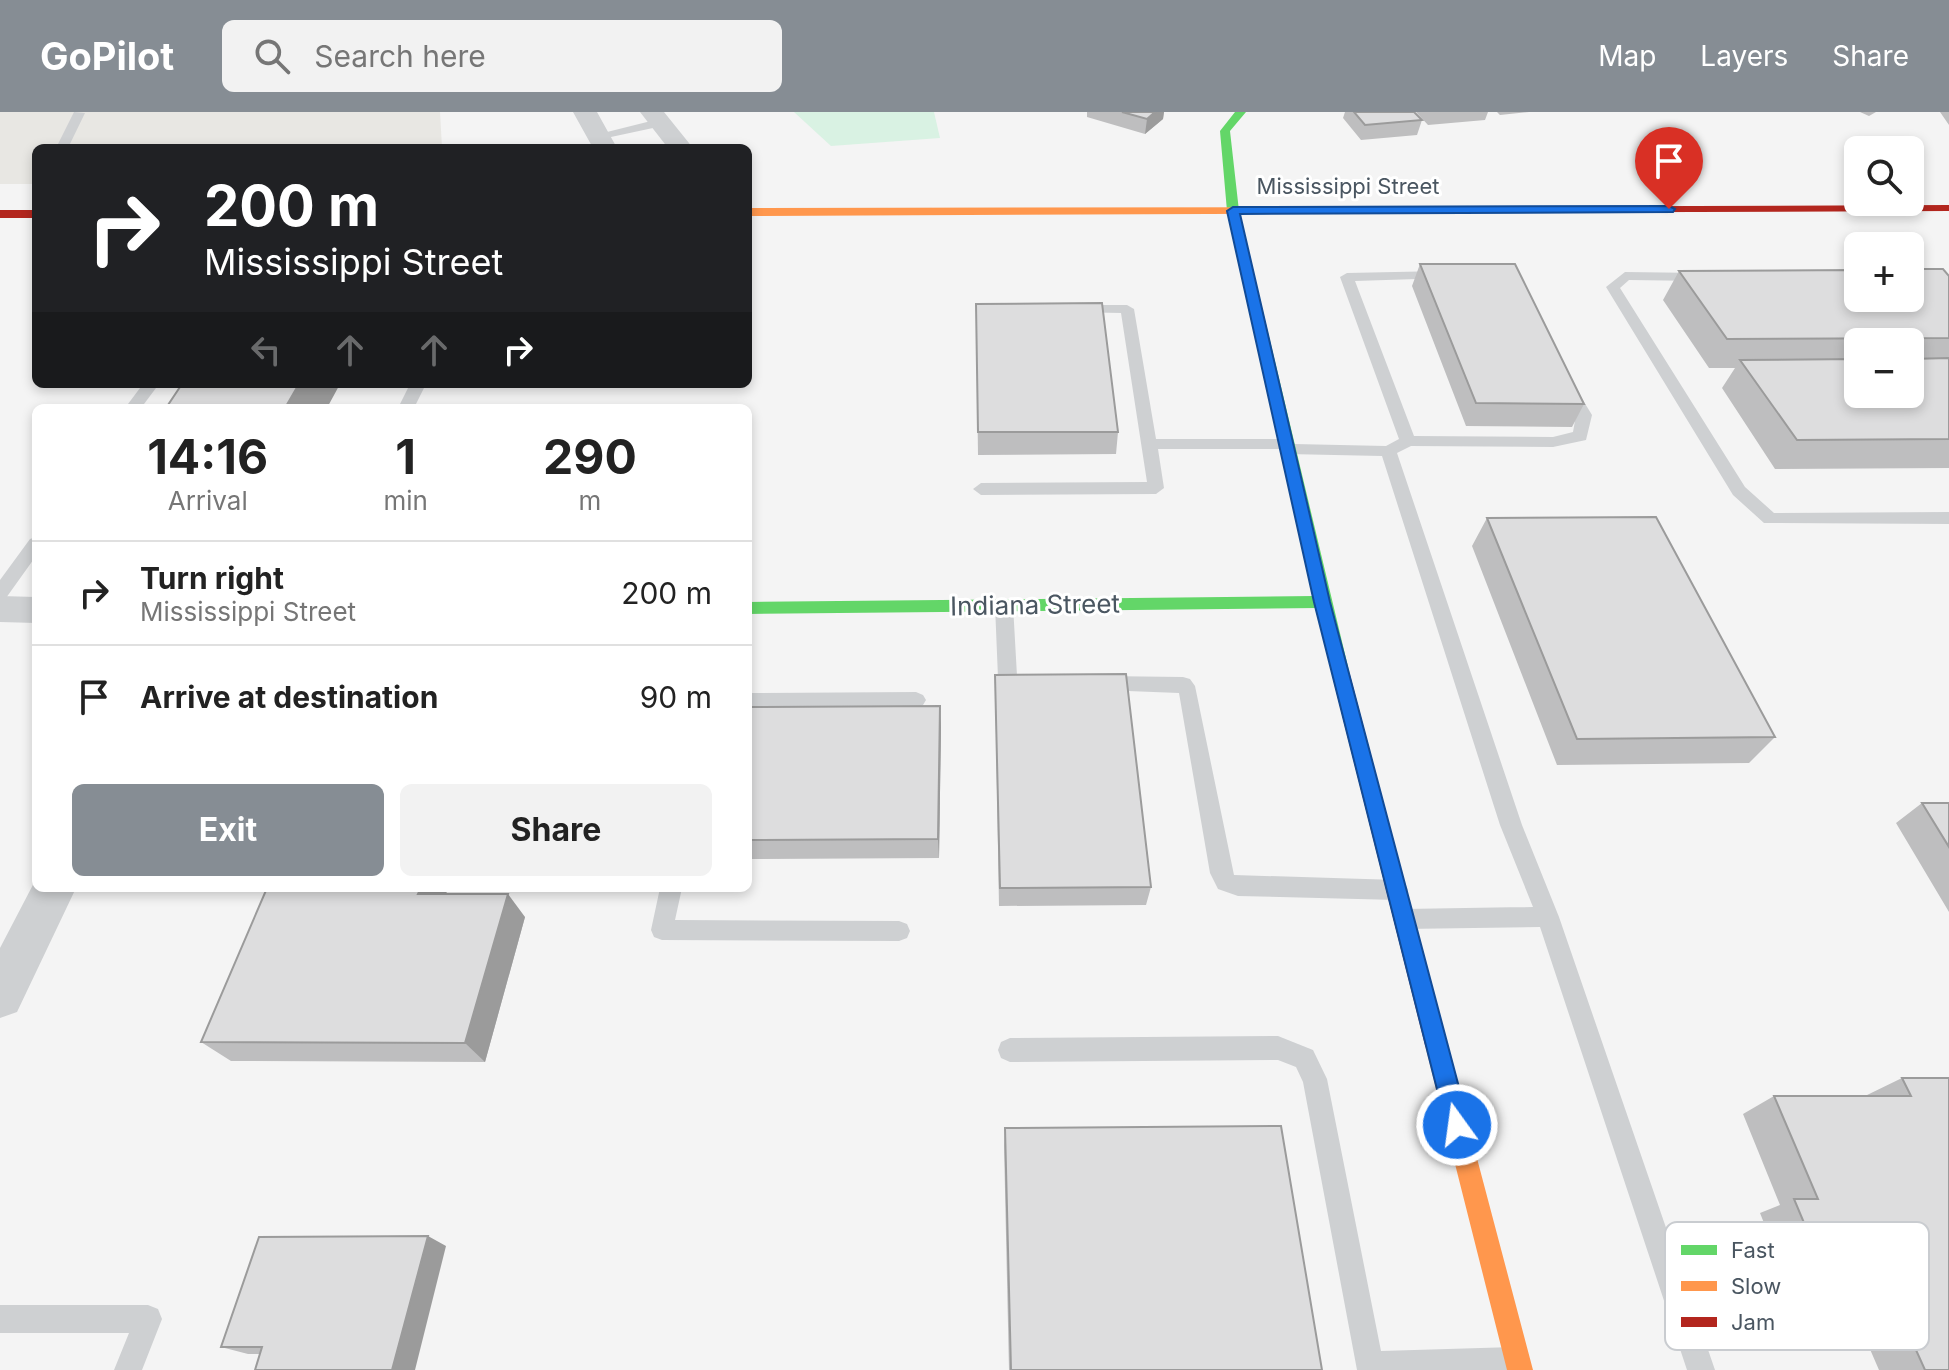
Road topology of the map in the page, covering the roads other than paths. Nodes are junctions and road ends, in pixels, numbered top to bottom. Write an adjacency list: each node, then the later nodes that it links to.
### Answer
1 (585, 112): 5 (street)
2 (1241, 112): 10 (street)
3 (79, 113): 6 (lane)
4 (658, 117): 5 (lane); 7 (street)
5 (601, 142)
6 (64, 144)
7 (678, 144)
8 (1949, 208): 10 (street, Mississippi Street)
9 (32, 211): 12 (street)
10 (1233, 211): 11 (street, Mississippi Street); 19 (street)
11 (752, 212)
12 (0, 214)
13 (1458, 275): 18 (lane)
14 (1718, 277): 21 (lane)
15 (1055, 309): 17 (lane)
16 (1563, 377): 18 (lane)
17 (1149, 444): 19 (lane); 20 (lane)
18 (1398, 446): 19 (lane); 36 (lane)
19 (1286, 447): 24 (street)
20 (981, 489)
21 (1949, 518)
22 (32, 549): 23 (lane)
23 (0, 593)
24 (1322, 602): 25 (street, Indiana Street); 33 (street)
25 (1004, 605): 27 (street, Indiana Street); 29 (lane)
26 (0, 609): 28 (street)
27 (752, 609)
28 (32, 610)
29 (1050, 684)
30 (1080, 684): 33 (lane)
31 (916, 700): 32 (lane)
32 (752, 701)
33 (1397, 890): 37 (street)
34 (52, 892): 39 (street)
35 (670, 892): 38 (lane)
36 (1548, 917): 37 (lane); 41 (lane)
37 (1404, 919): 44 (street)
38 (899, 931)
39 (0, 996)
40 (1010, 1050): 45 (lane)
41 (1665, 1263)
42 (0, 1319): 46 (lane)
43 (1694, 1350): 47 (lane)
44 (1519, 1365): 45 (lane)
45 (1371, 1367)
46 (128, 1370)
47 (1701, 1370)

